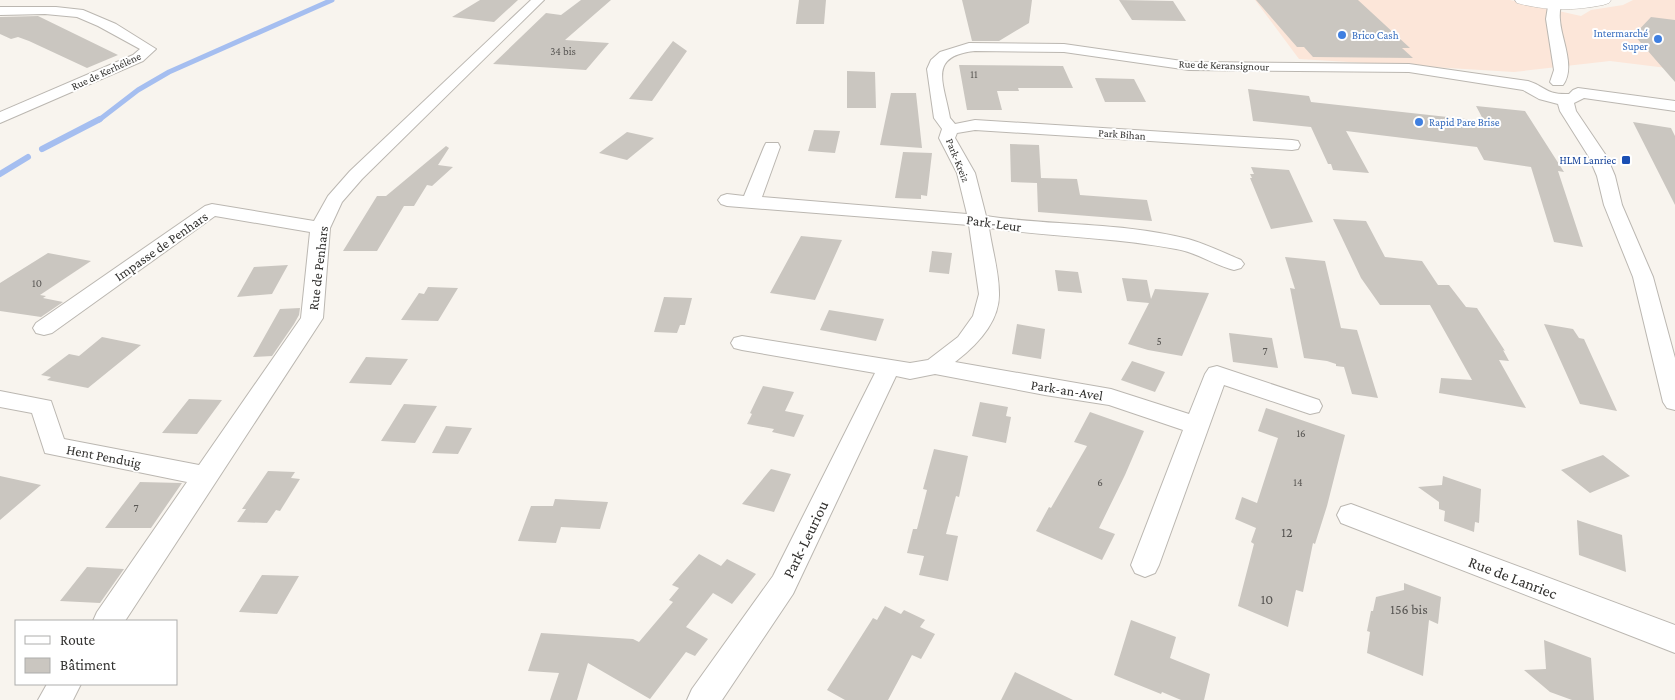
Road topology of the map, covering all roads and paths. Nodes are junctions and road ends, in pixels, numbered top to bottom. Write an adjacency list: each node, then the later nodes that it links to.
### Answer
1 (538, 0): 17 (street, Rue de Penhars)
2 (1523, 0): 4 (main road)
3 (1601, 0): 4 (main road)
4 (1555, 3): 6 (street)
5 (0, 11): 10 (street, Rue de Kerhélène)
6 (1558, 82): 7 (street); 8 (street)
7 (1528, 86): 8 (street); 11 (street, Rue de Keransignour)
8 (1571, 96): 9 (street); 24 (street)
9 (1675, 106)
10 (0, 118)
11 (952, 129): 12 (street, Park Bihan); 16 (street, Park-Kreiz)
12 (1292, 145)
13 (772, 147): 15 (street)
14 (727, 200): 15 (street, Park-Leur)
15 (751, 202): 16 (street, Park-Leur)
16 (978, 221): 18 (street, Park-Leur); 21 (street)
17 (320, 228): 19 (street, Impasse de Penhars); 27 (street, Rue de Penhars)
18 (1234, 264)
19 (44, 328)
20 (742, 343): 22 (street)
21 (935, 366): 22 (street); 26 (street, Park-an-Avel)
22 (889, 368): 34 (street, Park-Leuriou)
23 (0, 399): 27 (street, Hent Penduig)
24 (1675, 402)
25 (1310, 406): 26 (street)
26 (1196, 426): 29 (street)
27 (206, 476): 30 (street, Rue de Penhars)
28 (1351, 515): 31 (street, Rue de Lanriec)
29 (1145, 565)
30 (109, 620)
31 (1675, 639)
32 (64, 685): 33 (street)
33 (54, 700)
34 (704, 700)

